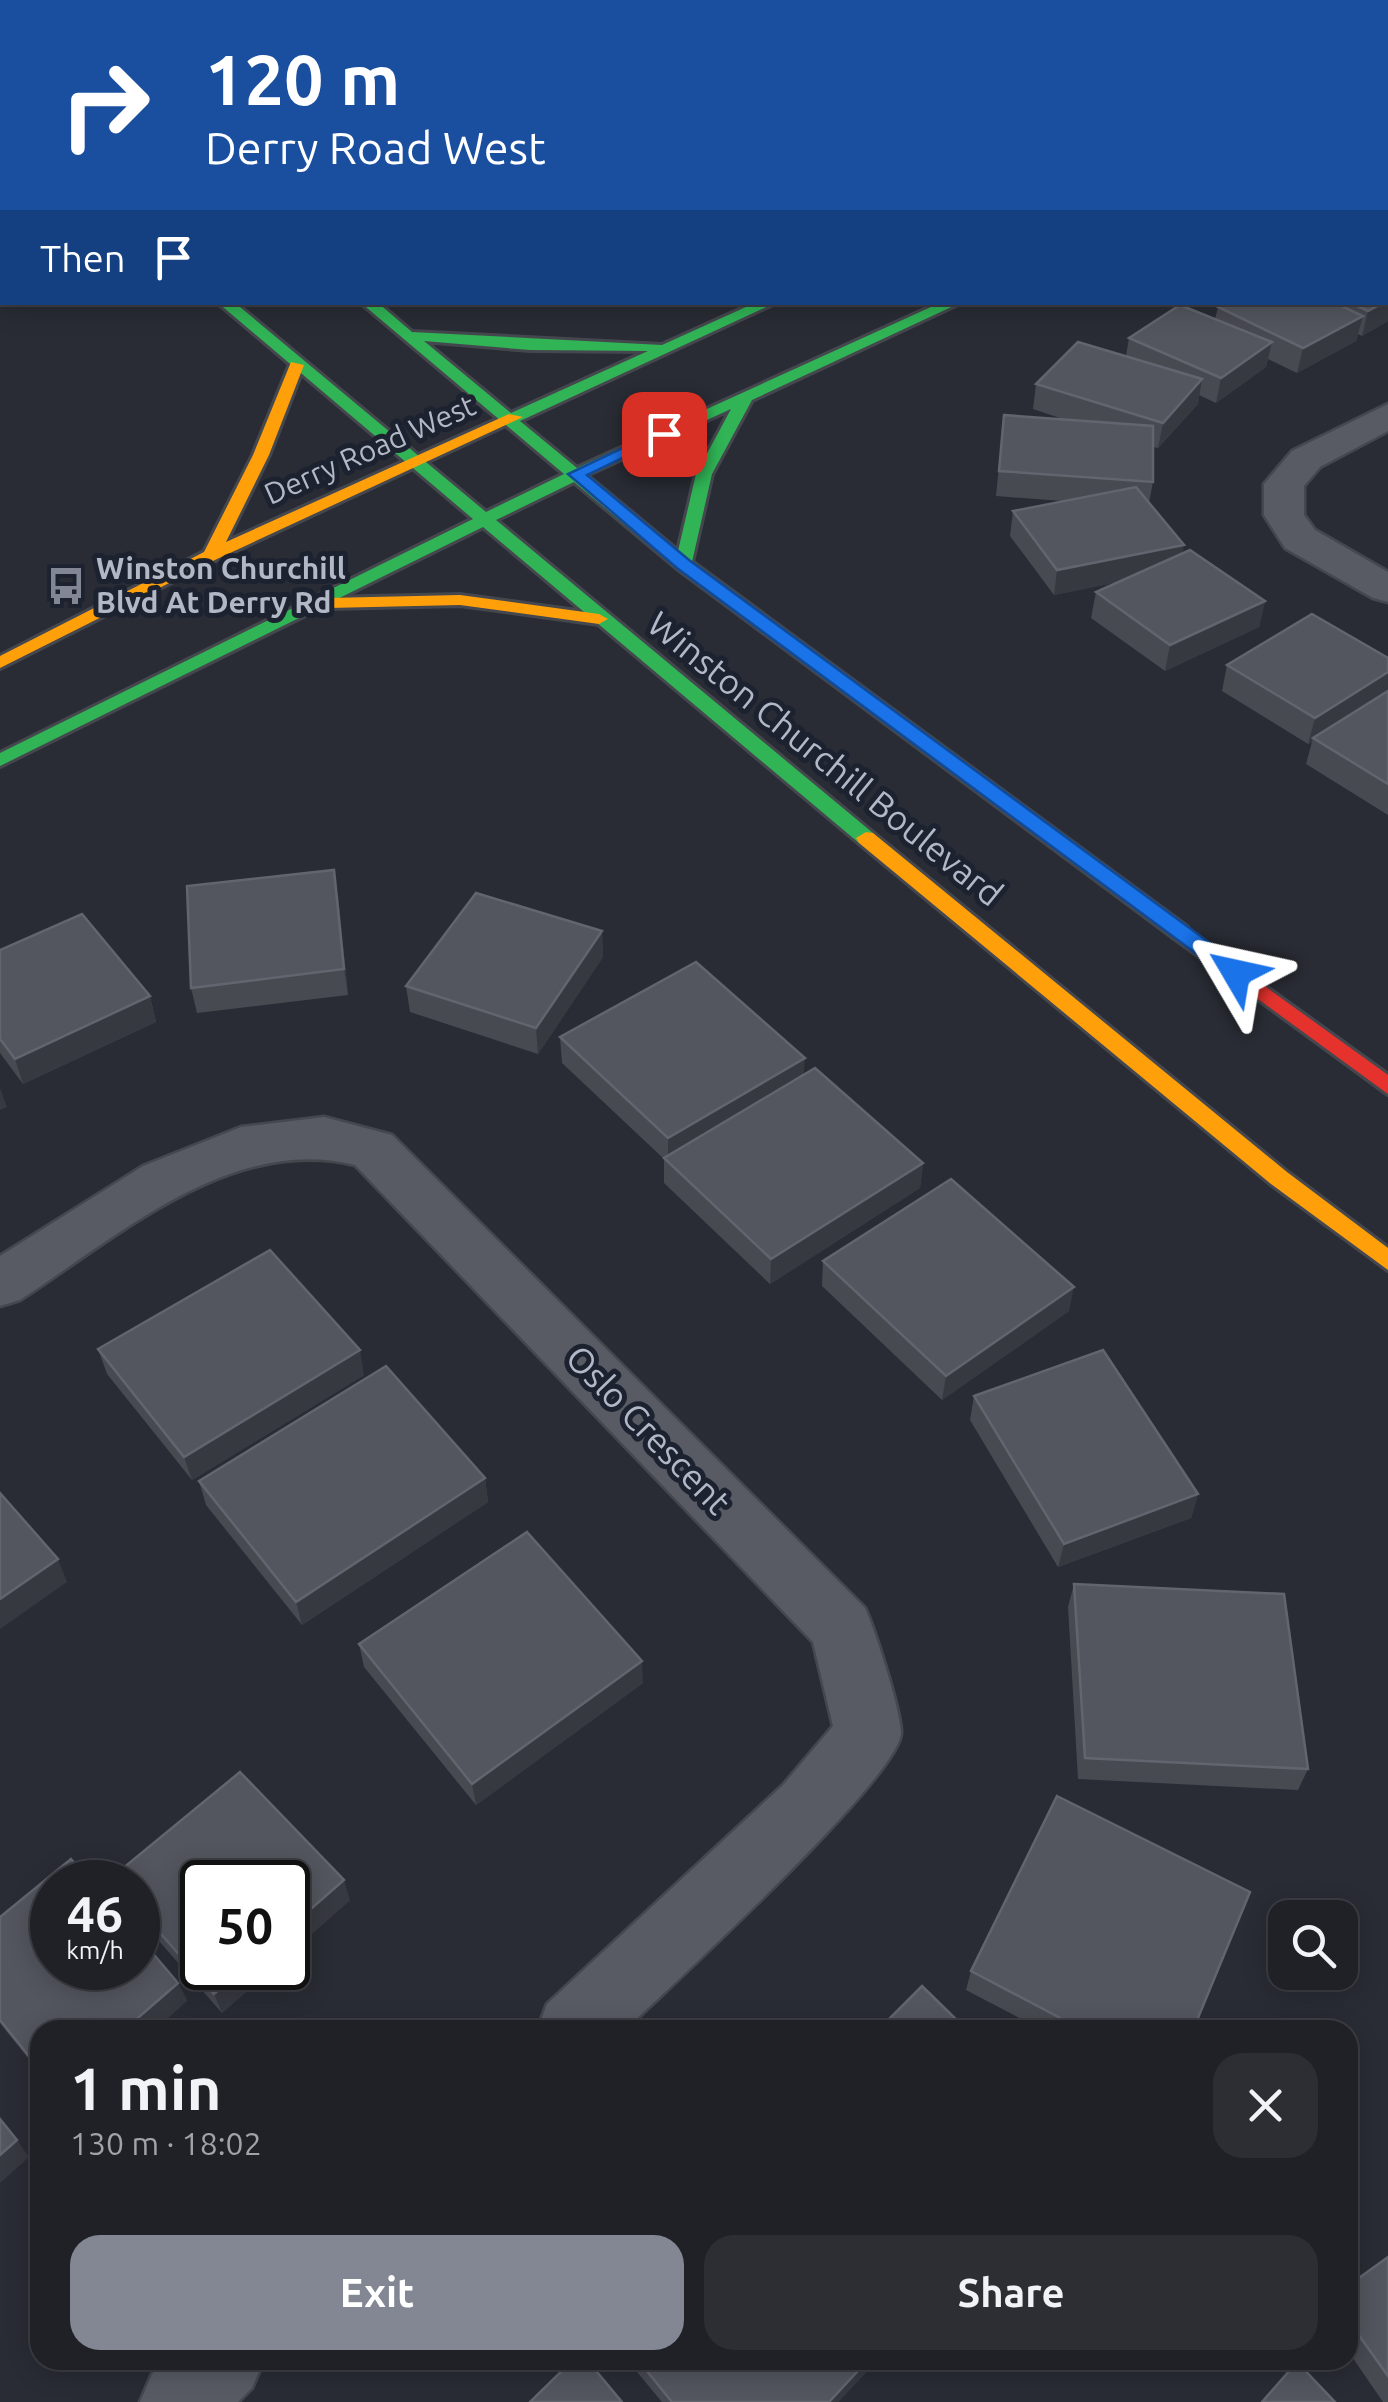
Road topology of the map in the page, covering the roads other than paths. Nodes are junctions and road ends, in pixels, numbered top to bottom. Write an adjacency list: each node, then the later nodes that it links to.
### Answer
1 (227, 305): 7 (main road, Winston Churchill Boulevard)
2 (372, 305): 5 (main road, Winston Churchill Boulevard)
3 (763, 305): 6 (main road, Derry Road West)
4 (948, 305): 8 (main road)
5 (412, 336): 6 (main road); 10 (main road, Winston Churchill Boulevard)
6 (669, 348): 10 (main road, Derry Road West)
7 (296, 365): 11 (main road, Winston Churchill Boulevard); 14 (main road)
8 (746, 394): 12 (main road); 15 (main road)
9 (1388, 416): 16 (street)
10 (511, 419): 11 (main road, Derry Road West); 12 (main road, Winston Churchill Boulevard)
11 (415, 464): 13 (main road, Winston Churchill Boulevard); 14 (main road, Derry Road West)
12 (576, 474): 13 (main road); 15 (main road, Winston Churchill Boulevard)
13 (482, 521): 17 (main road); 18 (main road, Winston Churchill Boulevard)
14 (211, 556): 19 (main road, Derry Road West)
15 (683, 564): 21 (main road, Winston Churchill Boulevard)
16 (1380, 586)
17 (309, 603): 18 (main road); 20 (main road)
18 (599, 619): 22 (main road, Winston Churchill Boulevard)
19 (0, 663)
20 (0, 760)
21 (1388, 1086)
22 (1388, 1262)
23 (0, 1284): 24 (street, Oslo Crescent)
24 (584, 2020)
25 (214, 2370): 26 (street)
26 (180, 2402)

